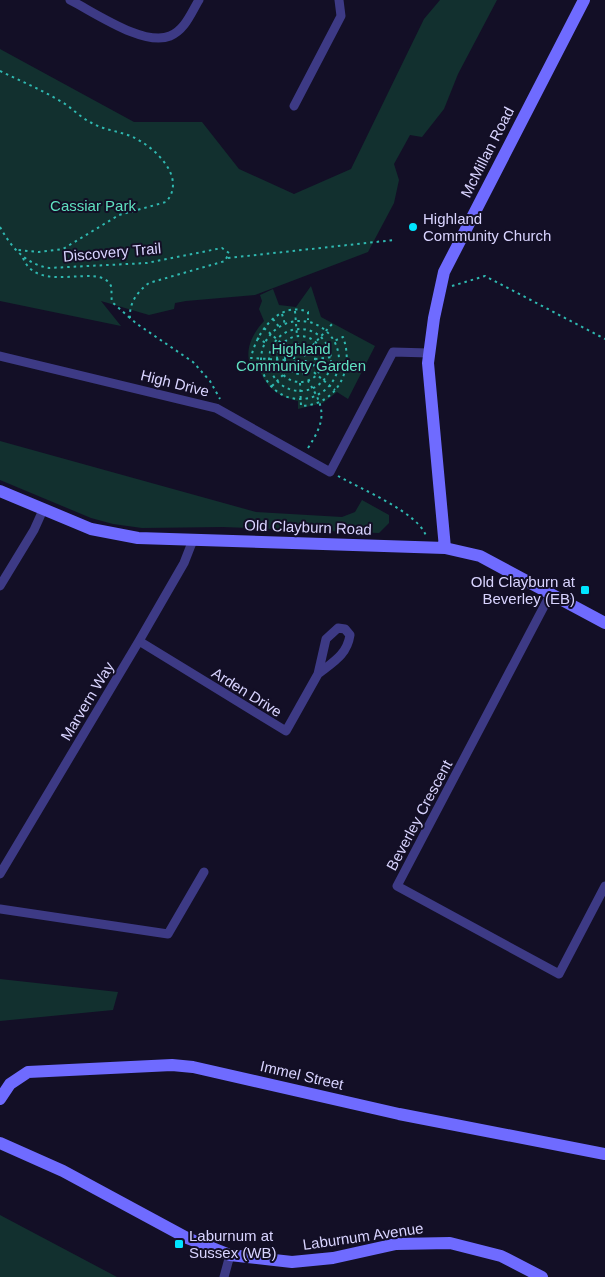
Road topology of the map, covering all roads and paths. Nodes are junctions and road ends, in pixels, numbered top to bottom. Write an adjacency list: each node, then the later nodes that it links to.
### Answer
1 (70, 0): 2 (street)
2 (198, 0)
3 (341, 0): 6 (street)
4 (584, 0): 14 (main road, McMillan Road)
5 (0, 70): 11 (path)
6 (294, 106)
7 (0, 227): 9 (path)
8 (0, 233): 9 (path)
9 (4, 235): 11 (path)
10 (394, 240): 13 (path)
11 (17, 250): 12 (path)
12 (23, 258): 13 (path, Discovery Trail); 17 (path)
13 (228, 258): 17 (path, Discovery Trail)
14 (440, 290): 35 (path); 42 (main road, McMillan Road)
15 (295, 311): 16 (path); 19 (path); 20 (path)
16 (282, 314): 18 (path); 23 (path)
17 (130, 318): 71 (path)
18 (273, 319): 24 (path); 25 (path)
19 (296, 321): 20 (path); 23 (path); 26 (path)
20 (307, 321): 21 (path)
21 (312, 322): 27 (path); 28 (path)
22 (333, 323): 28 (path)
23 (285, 324): 24 (path)
24 (280, 327): 29 (path); 30 (path)
25 (264, 328): 30 (path); 33 (path)
26 (297, 329): 27 (path); 29 (path); 31 (path)
27 (310, 330): 32 (path)
28 (326, 330): 32 (path); 36 (path)
29 (286, 333): 34 (path)
30 (271, 334): 34 (path); 38 (path)
31 (297, 336): 37 (path); 39 (path)
32 (321, 336): 37 (path); 48 (path)
33 (257, 338): 38 (path); 50 (path)
34 (277, 339): 39 (path); 51 (path)
35 (605, 339)
36 (334, 341): 44 (path); 47 (path)
37 (315, 342): 40 (path); 49 (path)
38 (266, 343): 50 (path)
39 (282, 344): 41 (path); 52 (path)
40 (310, 348): 41 (path); 43 (path); 53 (path)
41 (289, 350): 46 (path); 54 (path)
42 (429, 353): 75 (street); 80 (main road, McMillan Road)
43 (304, 355): 46 (path); 56 (path)
44 (348, 355): 47 (path); 68 (path)
45 (0, 356): 75 (street, High Drive)
46 (296, 356): 55 (path)
47 (339, 356): 65 (path)
48 (332, 357): 49 (path); 61 (path)
49 (323, 358): 53 (path); 59 (path)
50 (261, 359): 51 (path); 66 (path)
51 (269, 359): 52 (path); 62 (path)
52 (276, 359): 54 (path); 60 (path)
53 (314, 359): 58 (path)
54 (285, 360): 57 (path)
55 (295, 363): 56 (path); 57 (path)
56 (304, 364): 58 (path)
57 (289, 370): 58 (path); 60 (path)
58 (310, 370): 59 (path)
59 (317, 375): 61 (path); 63 (path)
60 (283, 376): 62 (path); 64 (path)
61 (323, 380): 65 (path); 67 (path)
62 (278, 381): 66 (path); 69 (path)
63 (308, 381): 64 (path); 67 (path)
64 (300, 383): 69 (path)
65 (330, 385): 68 (path); 70 (path)
66 (272, 386): 72 (path)
67 (313, 388): 69 (path); 70 (path)
68 (336, 390): 73 (path)
69 (300, 391): 72 (path)
70 (317, 394): 72 (path); 73 (path)
71 (219, 398)
72 (300, 398): 73 (path)
73 (321, 401): 74 (path)
74 (308, 448)
75 (330, 472): 79 (path)
76 (0, 491): 77 (main road, Old Clayburn Road)
77 (43, 510): 78 (main road, Old Clayburn Road); 81 (street)
78 (193, 540): 79 (main road, Old Clayburn Road); 86 (street, Marvern Way)
79 (429, 546): 80 (main road, Old Clayburn Road)
80 (445, 548): 84 (main road, Old Clayburn Road)
81 (0, 586)
82 (587, 586): 83 (path)
83 (585, 590)
84 (551, 593): 85 (main road, Old Clayburn Road); 90 (street, Beverley Crescent)
85 (605, 623)
86 (139, 641): 87 (street, Arden Drive); 89 (street, Marvern Way)
87 (318, 674): 87 (street, Arden Drive)
88 (204, 872): 91 (street)
89 (0, 874)
90 (605, 886)
91 (0, 909)
92 (0, 1099): 94 (main road, Immel Street)
93 (0, 1143): 95 (main road, Laburnum Avenue)
94 (605, 1154)
95 (230, 1255): 96 (street); 97 (main road, Laburnum Avenue)
96 (224, 1277)
97 (542, 1277)

